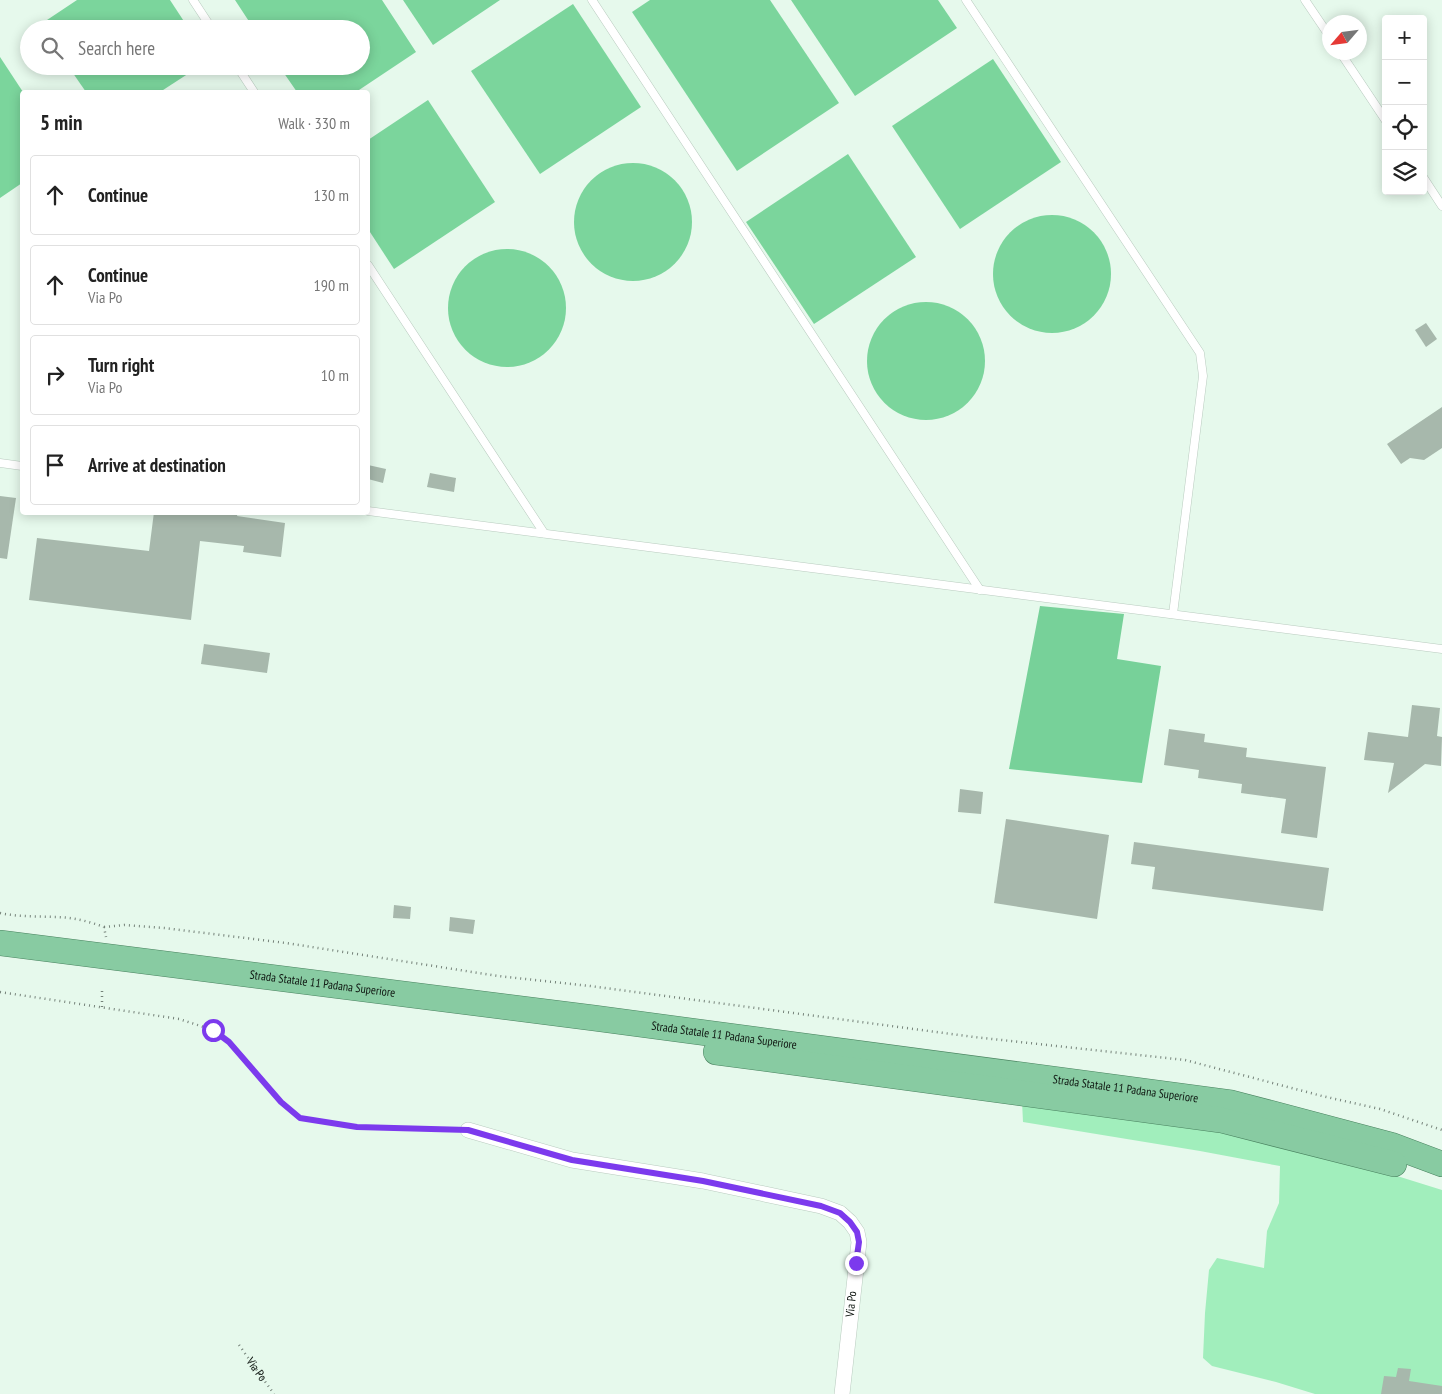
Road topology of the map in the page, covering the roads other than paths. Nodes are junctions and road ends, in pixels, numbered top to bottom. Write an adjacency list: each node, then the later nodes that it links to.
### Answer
1 (193, 0): 5 (lane)
2 (592, 0): 18 (lane)
3 (966, 0): 19 (lane)
4 (1305, 0): 6 (lane)
5 (206, 20)
6 (1322, 25)
7 (1345, 60): 10 (lane)
8 (243, 75): 9 (lane)
9 (253, 90)
10 (1382, 115)
11 (1427, 184): 12 (lane)
12 (1442, 206)
13 (370, 268): 17 (lane)
14 (0, 463): 15 (lane)
15 (20, 466)
16 (370, 510): 17 (lane)
17 (544, 533): 18 (lane)
18 (980, 590): 19 (lane)
19 (1173, 614): 20 (lane)
20 (1442, 649)
21 (0, 943): 24 (highway, Strada Statale 11 Padana Superiore)
22 (0, 959): 25 (highway, Strada Statale 11 Padana Superiore)
23 (468, 1130): 26 (street, Via Po)
24 (1442, 1164)
25 (1442, 1181)
26 (842, 1394)

